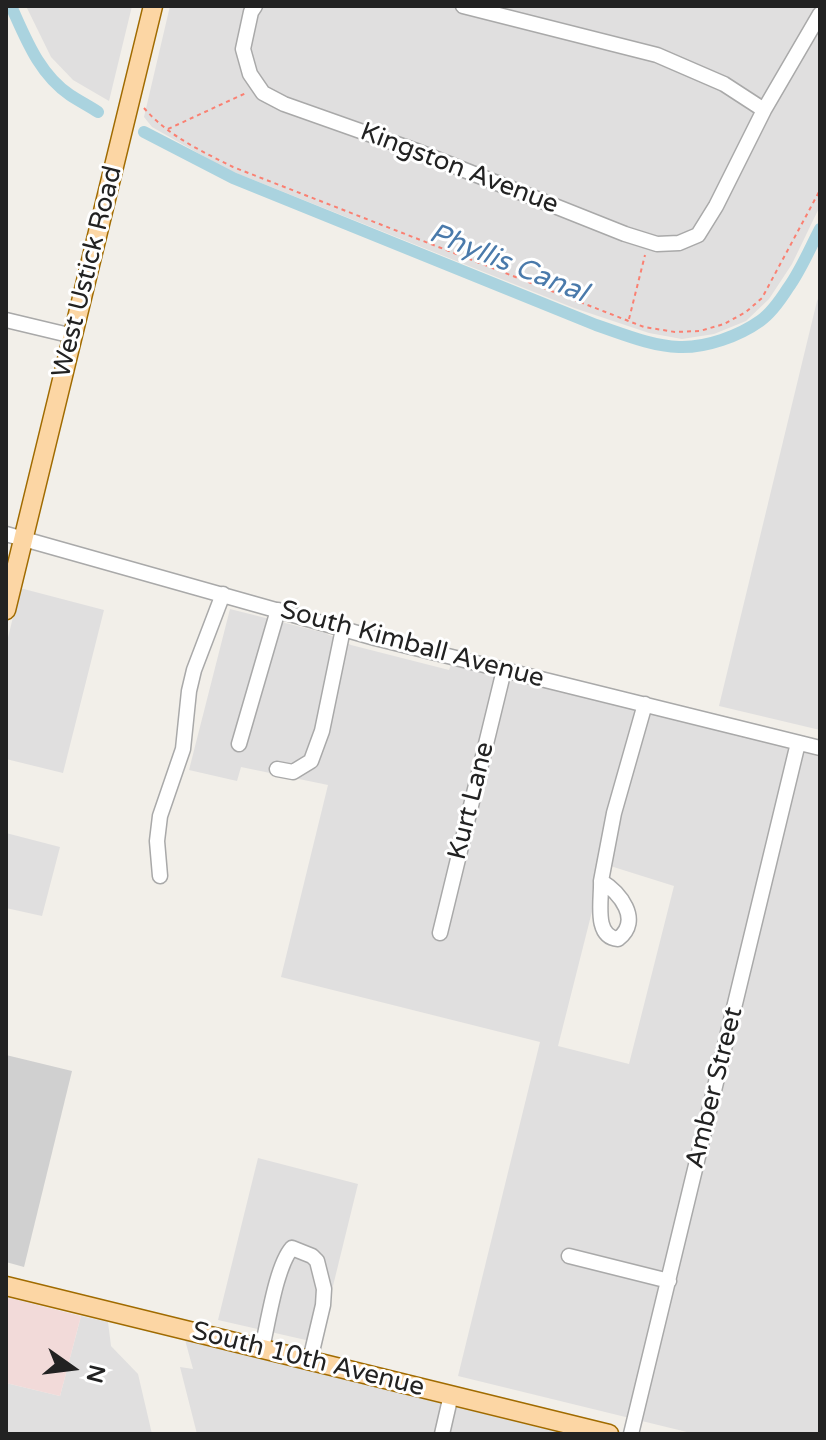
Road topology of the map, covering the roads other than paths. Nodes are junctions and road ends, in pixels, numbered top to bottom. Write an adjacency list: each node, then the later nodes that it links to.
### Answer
1 (153, 6): 7 (main road, West Ustick Road)
2 (255, 6): 5 (street, Kingston Avenue)
3 (463, 6): 5 (street)
4 (820, 14): 5 (street)
5 (764, 110)
6 (6, 320): 7 (street)
7 (73, 336): 8 (main road, West Ustick Road)
8 (15, 536): 9 (street, South Kimball Avenue); 10 (main road, West Ustick Road)
9 (223, 594): 11 (street, South Kimball Avenue); 19 (street)
10 (6, 610)
11 (278, 610): 12 (street, South Kimball Avenue); 16 (street)
12 (343, 629): 13 (street, South Kimball Avenue); 18 (street)
13 (504, 670): 14 (street, South Kimball Avenue); 21 (street, Kurt Lane)
14 (645, 704): 15 (street, South Kimball Avenue); 20 (street)
15 (798, 743): 17 (street, South Kimball Avenue); 23 (street, Amber Street)
16 (239, 744)
17 (820, 748)
18 (277, 769)
19 (160, 876)
20 (601, 881)
21 (440, 933)
22 (569, 1256): 23 (street)
23 (669, 1281): 30 (street, Amber Street)
24 (6, 1286): 25 (main road, South 10th Avenue)
25 (262, 1348): 26 (main road, South 10th Avenue); 26 (street)
26 (310, 1360): 27 (main road, South 10th Avenue)
27 (451, 1395): 28 (street); 29 (main road, South 10th Avenue)
28 (442, 1434)
29 (609, 1434)
30 (631, 1434)

